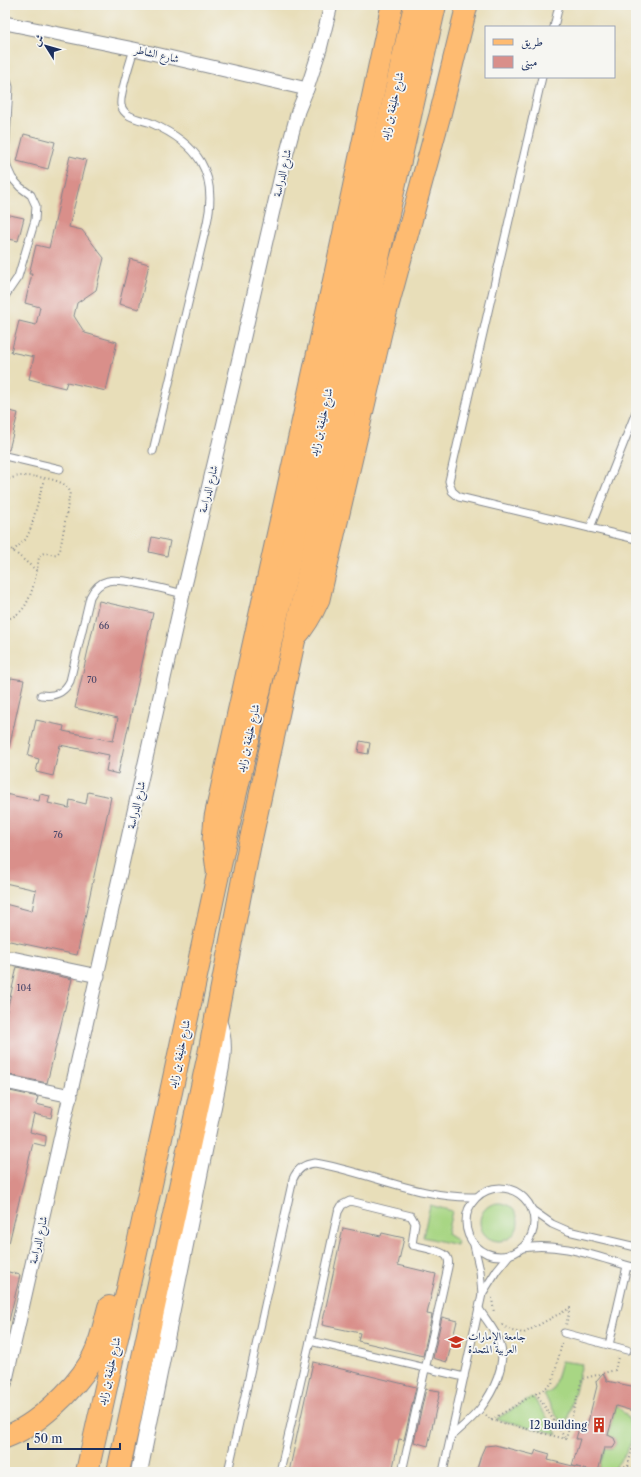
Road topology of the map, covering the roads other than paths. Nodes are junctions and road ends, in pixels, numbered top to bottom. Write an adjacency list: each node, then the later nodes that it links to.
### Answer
1 (331, 5): 12 (street, شارع الدراسة)
2 (392, 5): 23 (main road)
3 (415, 5): 23 (highway, شارع خليفة بن زايد)
4 (435, 5): 21 (highway, شارع خليفة بن زايد)
5 (467, 5): 21 (main road)
6 (559, 5): 8 (lane)
7 (5, 23): 9 (street, شارع الشاطر)
8 (554, 26)
9 (134, 49): 12 (street, شارع الشاطر); 15 (lane)
10 (5, 74): 13 (lane)
11 (542, 78): 18 (lane)
12 (307, 89): 20 (street, شارع الدراسة)
13 (5, 296)
14 (636, 412): 18 (lane)
15 (153, 451)
16 (5, 456): 17 (lane)
17 (60, 469)
18 (590, 528): 19 (lane)
19 (636, 539)
20 (183, 594): 22 (lane); 25 (street, شارع الدراسة)
21 (294, 639): 26 (highway, شارع خليفة بن زايد)
22 (41, 695)
23 (217, 874): 31 (highway, شارع خليفة بن زايد)
24 (5, 958): 25 (street)
25 (98, 976): 28 (street, شارع الدراسة)
26 (216, 1017): 51 (highway, شارع خليفة بن زايد); 52 (street)
27 (5, 1082): 28 (street)
28 (70, 1096): 46 (street, شارع الدراسة)
29 (476, 1197): 30 (lane); 32 (lane); 53 (lane)
30 (532, 1210): 33 (lane); 34 (lane)
31 (142, 1226): 47 (highway); 49 (highway, شارع خليفة بن زايد)
32 (474, 1245): 35 (lane); 38 (lane)
33 (636, 1247)
34 (522, 1248): 35 (lane); 36 (lane)
35 (510, 1254): 38 (lane)
36 (627, 1266): 37 (lane); 42 (lane)
37 (636, 1268)
38 (482, 1294): 39 (lane)
39 (478, 1309): 45 (lane); 48 (lane)
40 (564, 1333): 42 (lane)
41 (310, 1341): 44 (lane); 44 (lane); 54 (lane)
42 (609, 1345): 43 (lane)
43 (624, 1349)
44 (425, 1368): 45 (lane); 55 (lane)
45 (464, 1377): 48 (lane)
46 (5, 1384)
47 (5, 1437)
48 (451, 1437): 56 (lane)
49 (89, 1462): 50 (highway)
50 (72, 1472)
51 (118, 1472)
52 (139, 1472)
53 (228, 1472)
54 (280, 1472)
55 (402, 1472)
56 (443, 1472)

